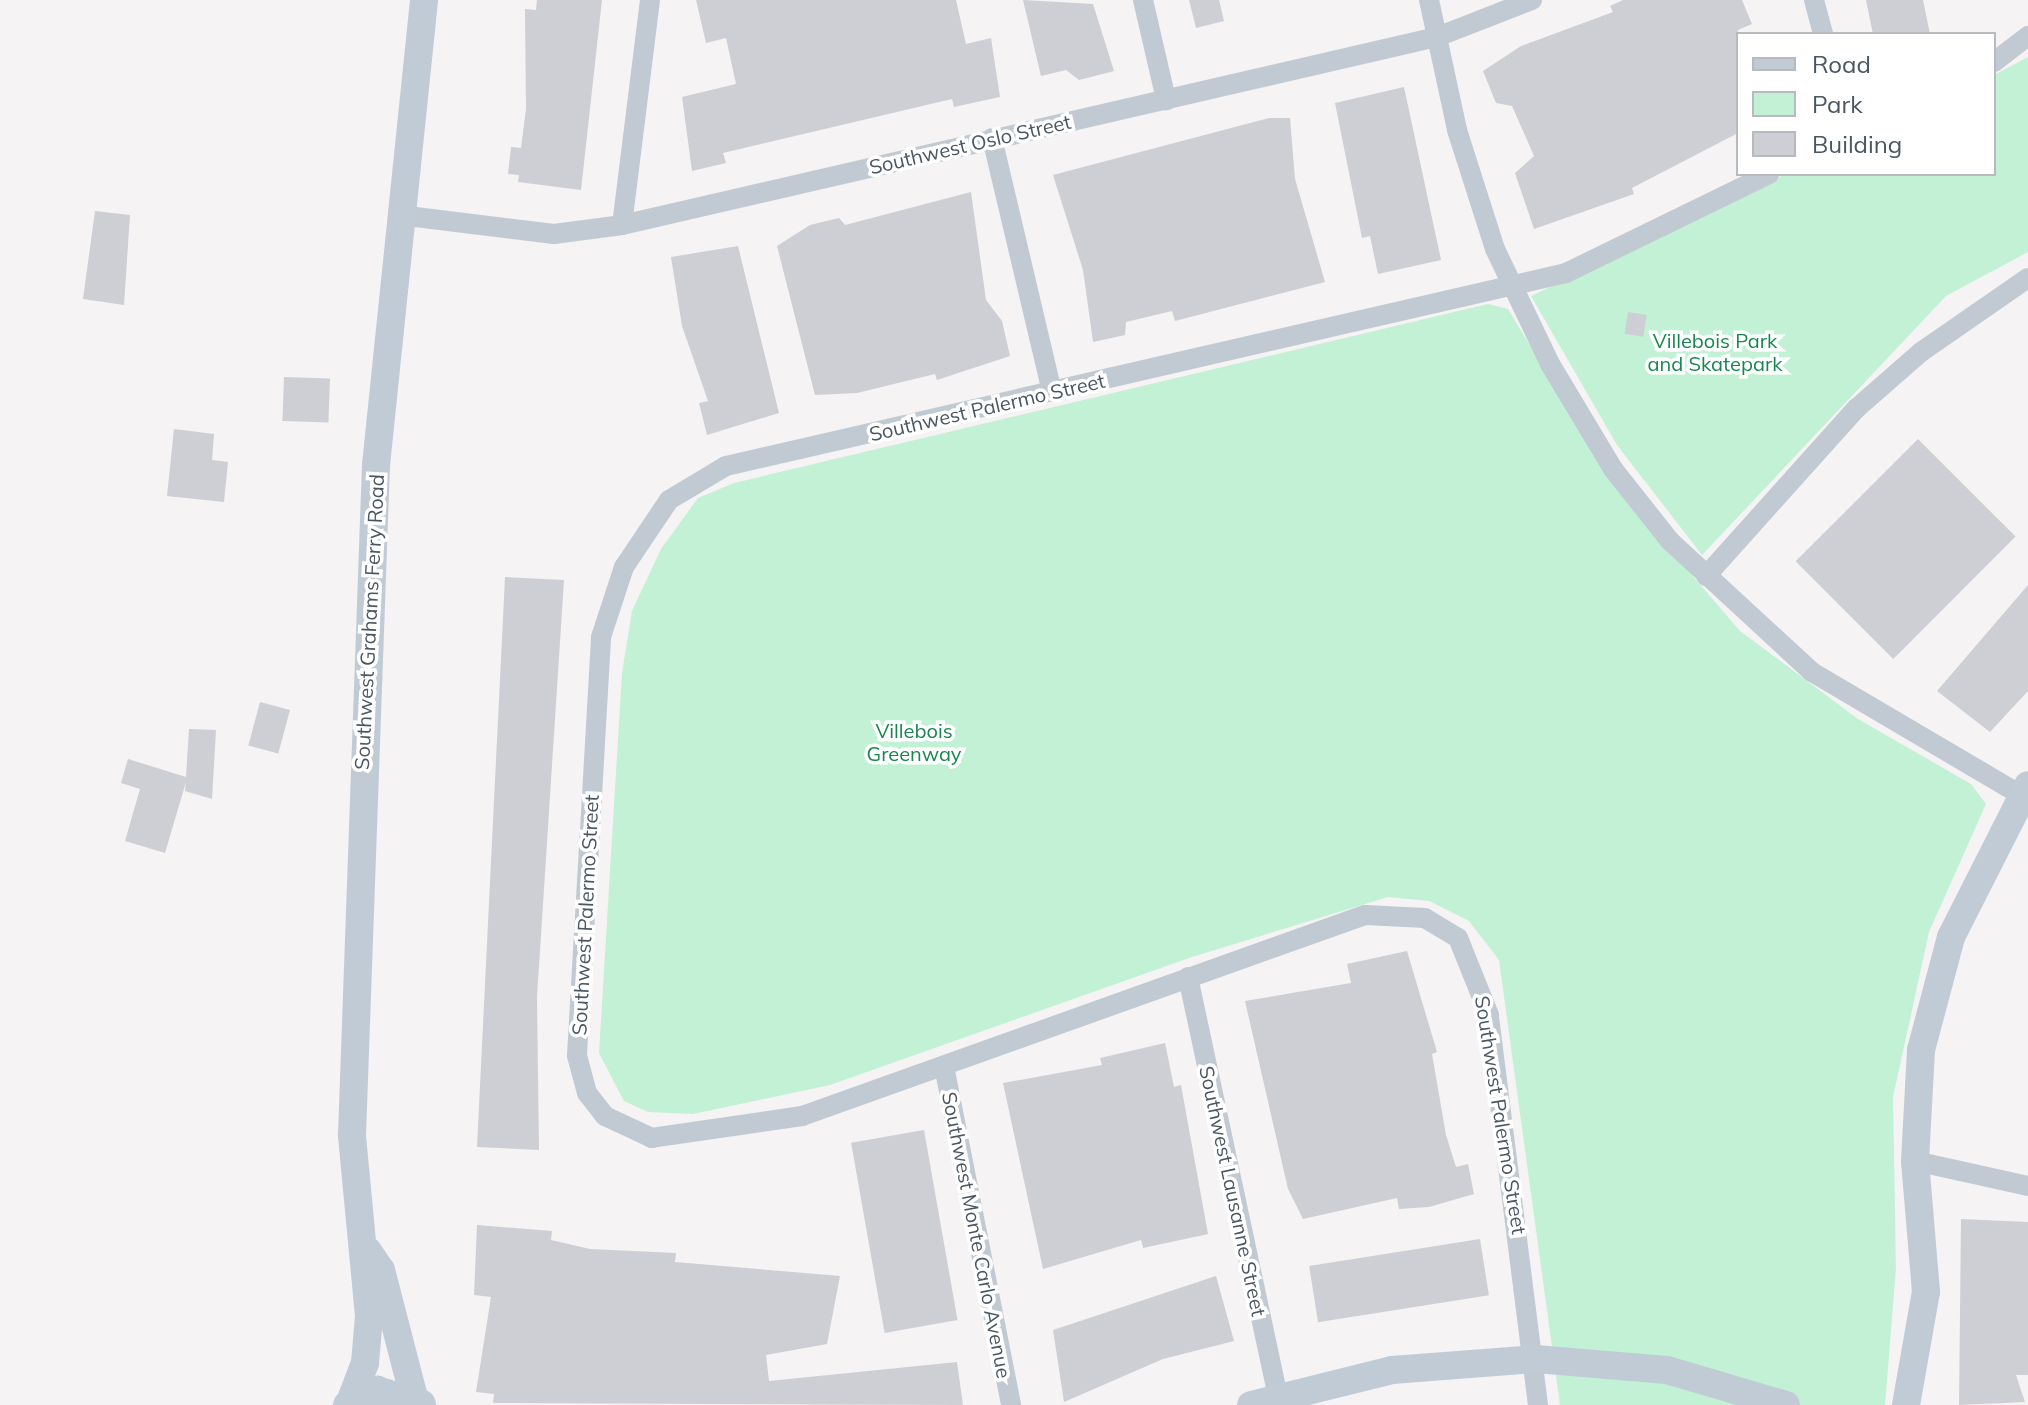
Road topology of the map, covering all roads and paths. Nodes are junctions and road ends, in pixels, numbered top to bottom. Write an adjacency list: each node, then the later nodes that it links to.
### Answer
1 (424, 0): 14 (main road, Southwest Grahams Ferry Road)
2 (650, 0): 15 (street)
3 (1143, 0): 11 (street)
4 (1429, 0): 9 (street)
5 (1532, 0): 9 (street, Southwest Oslo Street)
6 (1814, 0): 7 (street)
7 (1822, 32)
8 (2028, 36): 10 (street)
9 (1437, 37): 11 (street, Southwest Oslo Street); 17 (street)
10 (1996, 60)
11 (1166, 100): 12 (street, Southwest Oslo Street)
12 (992, 138): 15 (street, Southwest Oslo Street); 18 (street)
13 (1765, 176): 17 (street, Southwest Palermo Street)
14 (399, 215): 15 (street, Southwest Oslo Street); 25 (main road, Southwest Grahams Ferry Road)
15 (622, 225)
16 (2028, 278): 19 (street)
17 (1511, 287): 18 (street, Southwest Palermo Street); 19 (street)
18 (1052, 392): 22 (street, Southwest Palermo Street)
19 (1706, 576): 20 (street)
20 (2025, 793): 23 (main road)
21 (1188, 977): 22 (street, Southwest Palermo Street); 26 (street, Southwest Palermo Street); 27 (street, Southwest Lausanne Street)
22 (944, 1066): 30 (street, Southwest Monte Carlo Avenue)
23 (1915, 1161): 24 (street); 34 (main road)
24 (2028, 1186)
25 (365, 1246): 28 (main road, Southwest Grahams Ferry Road); 29 (main road, Southwest Grahams Ferry Road)
26 (1536, 1359): 27 (main road); 32 (street, Southwest Palermo Street); 33 (main road)
27 (1279, 1401): 31 (main road)
28 (418, 1402): 29 (main road)
29 (348, 1404)
30 (1011, 1405)
31 (1251, 1405)
32 (1538, 1405)
33 (1786, 1405)
34 (1906, 1405)

